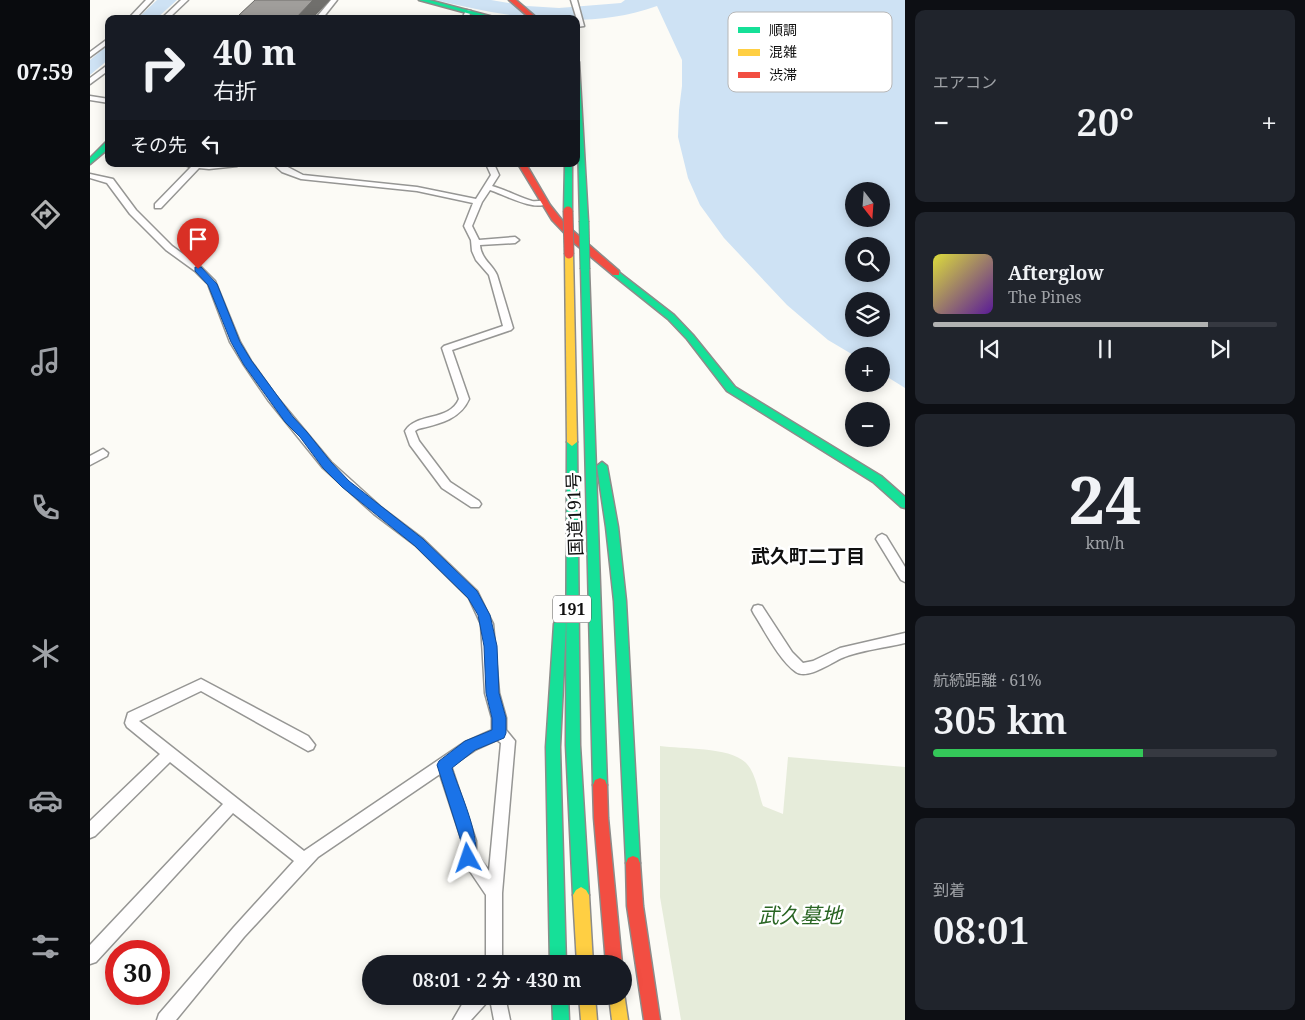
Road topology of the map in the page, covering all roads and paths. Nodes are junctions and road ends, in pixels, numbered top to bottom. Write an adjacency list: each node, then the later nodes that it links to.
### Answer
1 (150, 0): 7 (street)
2 (186, 0): 8 (street)
3 (334, 0): 9 (street)
4 (422, 0): 10 (main road)
5 (519, 0): 11 (main road); 12 (main road)
6 (574, 0): 13 (street)
7 (135, 15)
8 (169, 15)
9 (321, 15)
10 (467, 15)
11 (532, 15)
12 (542, 15)
13 (577, 15)
14 (105, 43): 15 (street)
15 (90, 55)
16 (105, 69): 17 (street)
17 (90, 82)
18 (90, 98): 20 (street)
19 (580, 99): 35 (main road, 国道191号 / 191, bridge)
20 (105, 100)
21 (102, 150): 22 (main road)
22 (90, 162)
23 (196, 167): 32 (street)
24 (281, 167): 30 (street)
25 (491, 167): 29 (street)
26 (524, 167): 31 (main road)
27 (568, 167): 42 (main road, 国道191号 / 191, bridge)
28 (90, 176): 45 (street)
29 (488, 187): 30 (street); 31 (street)
30 (478, 202): 34 (street)
31 (544, 203): 39 (main road)
32 (158, 206)
33 (515, 240): 34 (street)
34 (476, 243): 38 (street)
35 (589, 388): 56 (main road, 国道191号 / 191); 69 (main road)
36 (103, 454): 37 (street)
37 (90, 461)
38 (475, 504)
39 (905, 504)
40 (882, 539): 41 (street)
41 (905, 577)
42 (572, 594): 54 (main road); 55 (main road, 国道191号 / 191)
43 (758, 610): 44 (street)
44 (905, 638)
45 (499, 733): 48 (street); 52 (street)
46 (308, 745): 47 (street)
47 (169, 754): 49 (street); 50 (street)
48 (444, 765): 51 (street); 52 (street)
49 (233, 803): 51 (street); 57 (street)
50 (92, 825)
51 (304, 860): 63 (street)
52 (494, 893): 53 (street)
53 (494, 955)
54 (558, 955)
55 (584, 955)
56 (613, 955)
57 (90, 956)
58 (472, 1005): 64 (street)
59 (499, 1005): 65 (street)
60 (560, 1005): 66 (main road)
61 (588, 1005): 67 (main road)
62 (618, 1005): 68 (main road)
63 (165, 1020)
64 (461, 1020)
65 (502, 1020)
66 (561, 1020)
67 (589, 1020)
68 (620, 1020)
69 (652, 1020)

